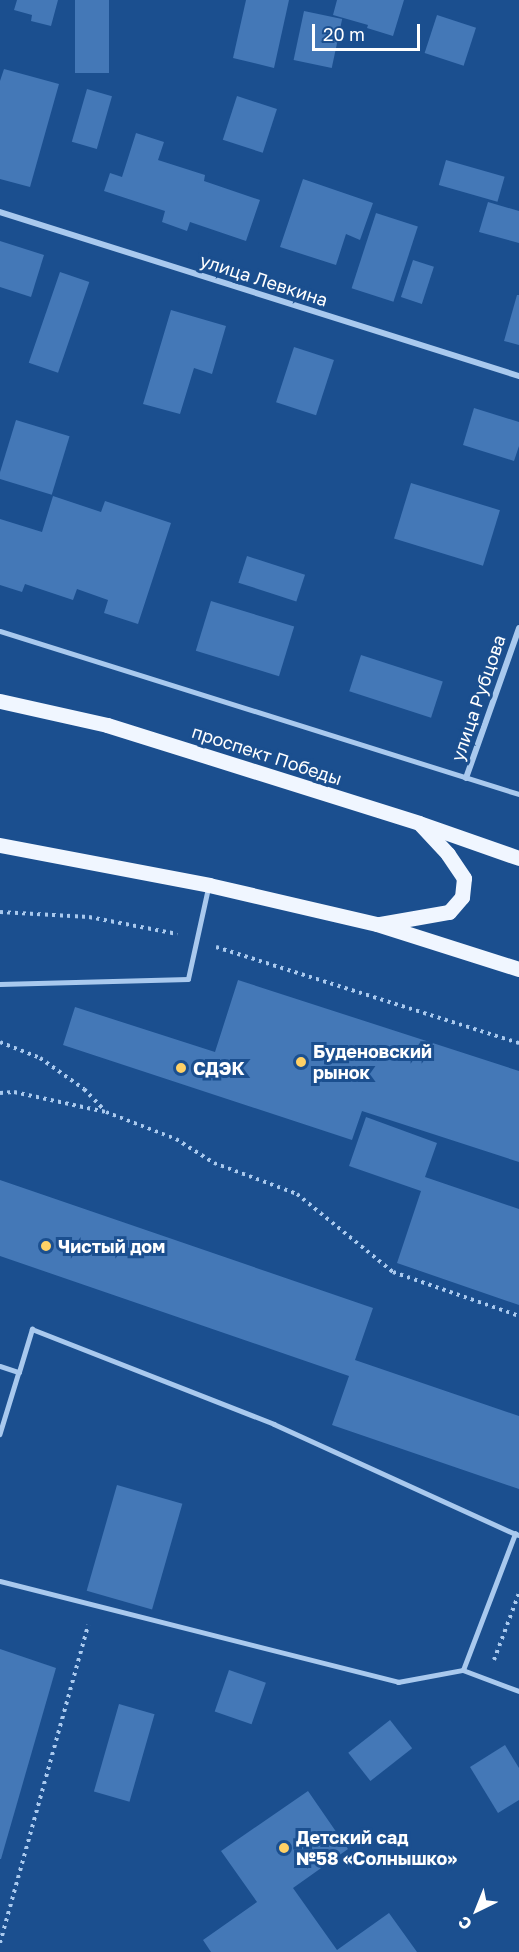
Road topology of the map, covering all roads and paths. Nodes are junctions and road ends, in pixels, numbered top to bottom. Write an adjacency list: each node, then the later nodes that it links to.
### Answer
1 (0, 212): 2 (street, улица Левкина)
2 (519, 376)
3 (519, 628): 6 (street, улица Рубцова)
4 (0, 631): 6 (lane)
5 (0, 701): 8 (main road, проспект Победы)
6 (466, 778): 7 (lane)
7 (519, 794)
8 (418, 823): 10 (main road, проспект Победы); 13 (main road)
9 (0, 845): 11 (main road)
10 (519, 858)
11 (209, 885): 13 (main road); 14 (lane)
12 (0, 912): 14 (path)
13 (377, 924): 15 (main road)
14 (198, 941): 16 (lane); 18 (path)
15 (519, 969)
16 (0, 984)
17 (0, 1042): 20 (path)
18 (519, 1043)
19 (0, 1093): 20 (path)
20 (106, 1112): 21 (path)
21 (519, 1316)
22 (0, 1366): 23 (lane)
23 (19, 1372): 24 (lane); 25 (lane)
24 (0, 1434)
25 (517, 1535): 29 (lane)
26 (0, 1581): 28 (lane)
27 (519, 1593): 30 (path)
28 (93, 1604): 29 (lane); 32 (path)
29 (464, 1670): 30 (lane)
30 (487, 1679): 31 (lane)
31 (519, 1691)
32 (0, 1942)

